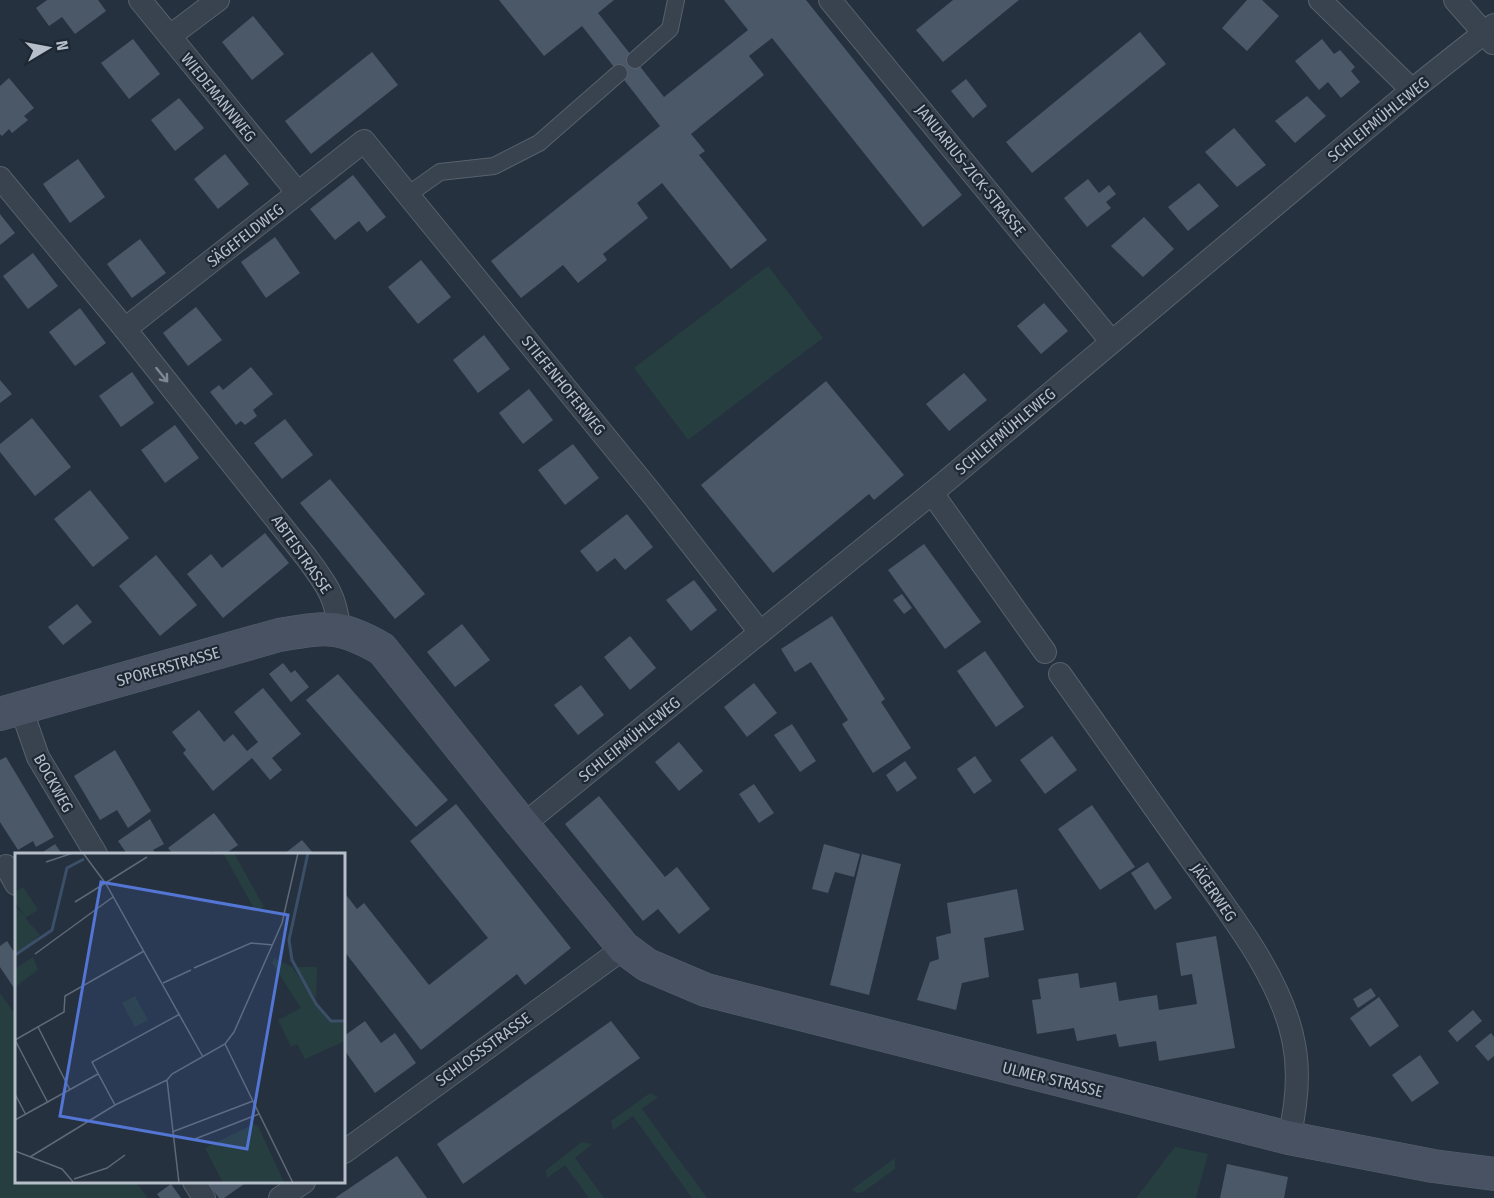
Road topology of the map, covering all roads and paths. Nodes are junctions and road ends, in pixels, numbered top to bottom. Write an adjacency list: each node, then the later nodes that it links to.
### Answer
1 (140, 0): 8 (street, WIEDEMANNWEG)
2 (218, 0): 8 (street)
3 (676, 0): 9 (street)
4 (831, 0): 17 (street, JANUARIUS-ZICK-STRASSE)
5 (1320, 0): 11 (street)
6 (1455, 0): 7 (street, SCHLEIFMÜHLEWEG)
7 (1491, 34): 11 (street, SCHLEIFMÜHLEWEG)
8 (170, 36): 14 (street, WIEDEMANNWEG)
9 (635, 60)
10 (619, 73): 15 (street)
11 (1412, 90): 17 (street, SCHLEIFMÜHLEWEG)
12 (364, 141): 14 (street, SÄGEFELDWEG); 15 (street, STIEFENHOFERWEG)
13 (0, 178): 16 (street, ABTEISTRASSE)
14 (298, 193): 16 (street, SÄGEFELDWEG)
15 (409, 194): 20 (street, STIEFENHOFERWEG)
16 (125, 329): 19 (street, ABTEISTRASSE, one-way to 19)
17 (1111, 340): 18 (street, SCHLEIFMÜHLEWEG)
18 (932, 493): 20 (street, SCHLEIFMÜHLEWEG); 21 (street)
19 (339, 629): 23 (main road, SPORERSTRASSE); 24 (main road)
20 (760, 632): 24 (street, SCHLEIFMÜHLEWEG)
21 (1045, 652)
22 (1060, 674): 27 (street, JÄGERWEG)
23 (10, 711): 25 (street, BOCKWEG)
24 (523, 825): 26 (main road)
25 (95, 853)
26 (624, 948): 27 (main road, ULMER STRASSE); 28 (street, SCHLOSSSTRASSE)
27 (1289, 1138): 29 (main road, ULMER STRASSE)
28 (345, 1151)
29 (1494, 1174)
30 (195, 1183): 32 (street)
31 (302, 1183): 33 (street)
32 (204, 1198)
33 (280, 1198)

